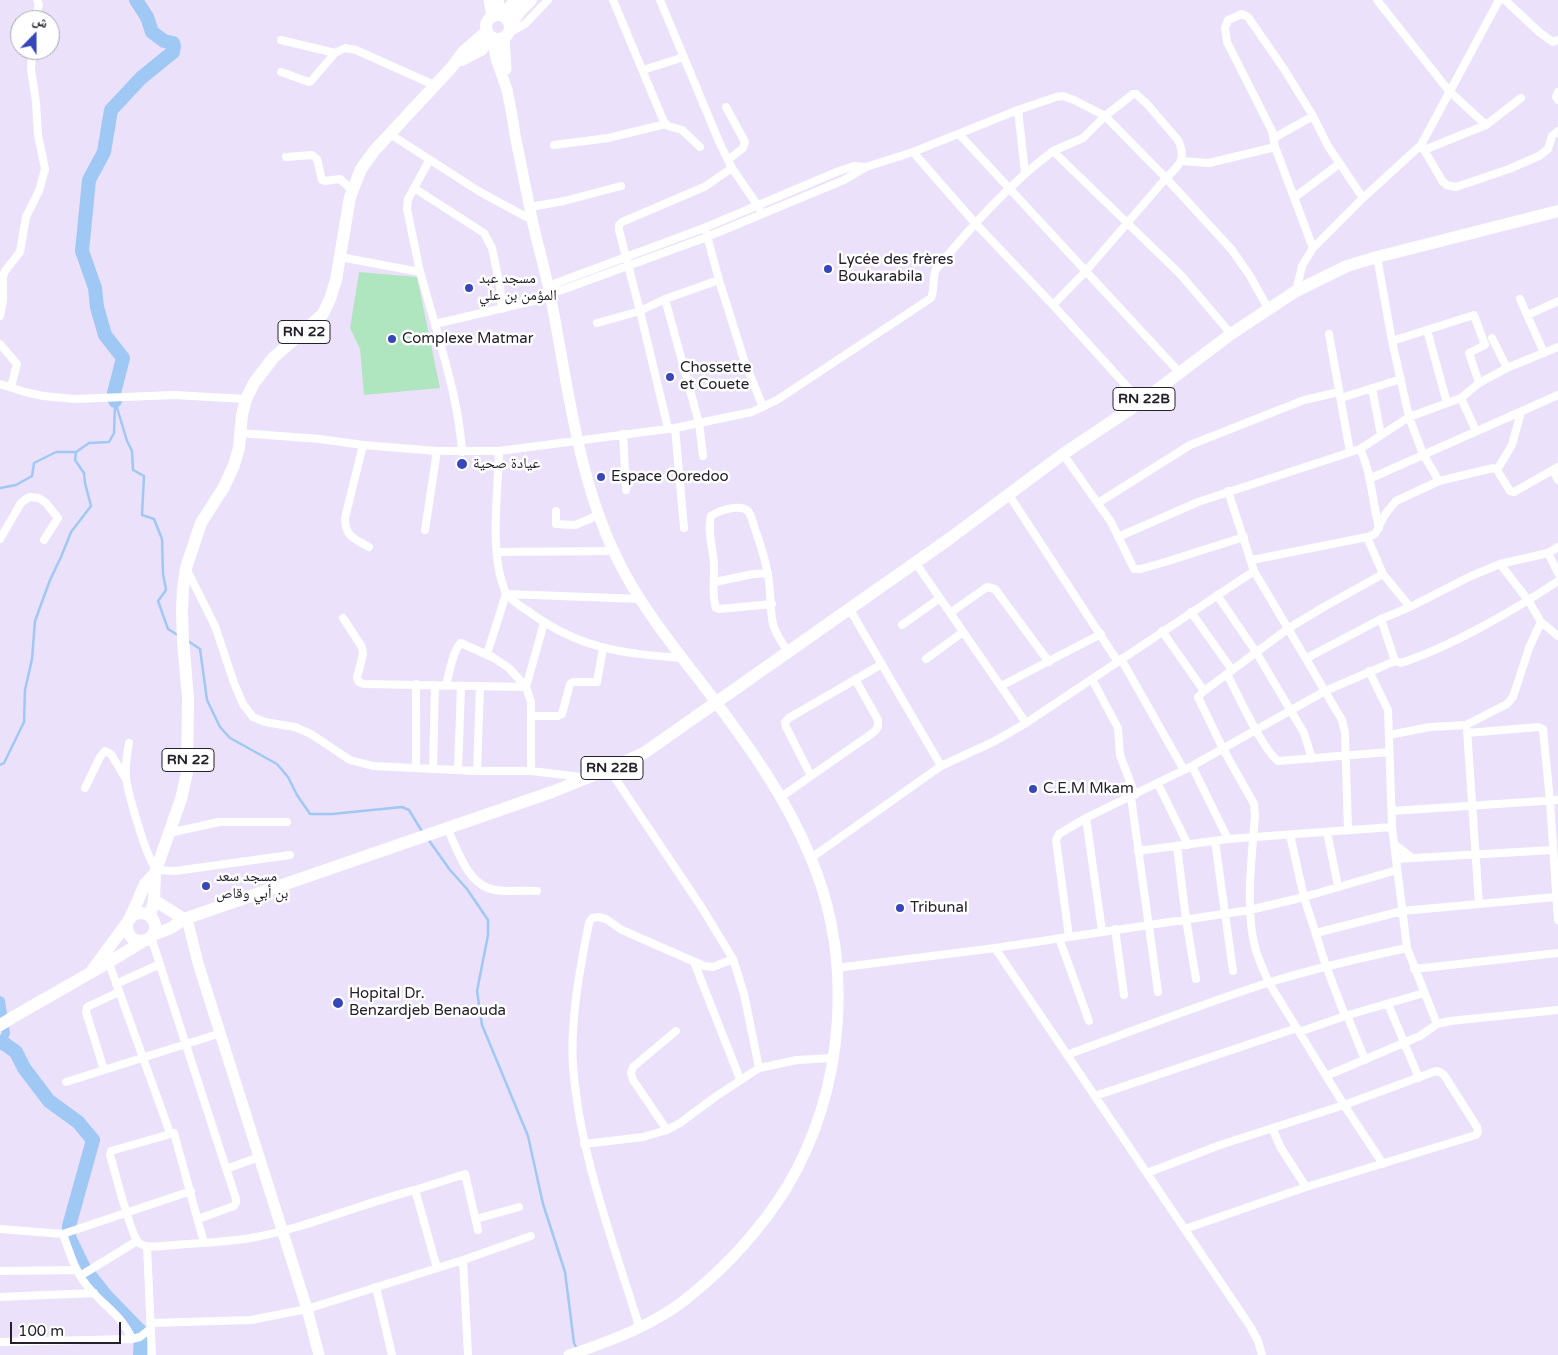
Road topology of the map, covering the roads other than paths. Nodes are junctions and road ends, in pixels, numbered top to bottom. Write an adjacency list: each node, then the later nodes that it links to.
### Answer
1 (489, 0): 11 (main road)
2 (498, 0): 11 (main road)
3 (516, 0): 11 (main road, RN 22)
4 (531, 0): 11 (main road, RN 22)
5 (548, 0): 11 (street)
6 (613, 0): 17 (street)
7 (660, 0): 15 (street)
8 (1377, 0): 20 (street)
9 (1500, 0): 20 (street)
10 (1505, 0): 13 (street)
11 (499, 28): 19 (main road, RN 22); 55 (main road)
12 (281, 40): 14 (street)
13 (1558, 40)
14 (335, 53): 18 (street); 19 (street)
15 (684, 56): 17 (street); 43 (street)
16 (31, 60): 80 (street)
17 (643, 70): 28 (street)
18 (281, 72)
19 (434, 85): 31 (main road, RN 22)
20 (1449, 91): 29 (street); 37 (street)
21 (1558, 92): 23 (street)
22 (1521, 98): 29 (street)
23 (1558, 100)
24 (726, 107): 43 (street)
25 (1018, 110): 26 (street); 32 (street); 46 (street)
26 (1105, 116): 38 (street); 42 (street); 47 (street)
27 (1313, 116): 33 (street); 33 (street); 44 (street)
28 (666, 124): 34 (street); 35 (street)
29 (1486, 125): 37 (street)
30 (1558, 131): 37 (street)
31 (390, 134): 41 (street); 51 (main road, RN 22)
32 (959, 134): 39 (street); 50 (street)
33 (1274, 138): 36 (street)
34 (554, 145)
35 (700, 147)
36 (1275, 147): 42 (street); 52 (street)
37 (1422, 148): 53 (street)
38 (1053, 151): 46 (street); 60 (street)
39 (912, 152): 45 (street); 59 (street)
40 (286, 156): 51 (street)
41 (429, 161): 49 (street); 58 (street)
42 (1181, 161): 47 (street)
43 (730, 164): 54 (street); 66 (street)
44 (1339, 164): 52 (street); 53 (street)
45 (866, 167): 54 (street); 57 (street)
46 (1025, 173): 50 (street)
47 (1166, 178): 60 (street); 77 (street)
48 (621, 186): 55 (street)
49 (414, 188): 67 (street); 76 (street)
50 (1008, 188): 59 (street); 68 (street)
51 (352, 190): 64 (main road, RN 22)
52 (1294, 197): 63 (street)
53 (1363, 198): 63 (street)
54 (759, 206): 57 (street); 61 (street)
55 (530, 207): 58 (main road)
56 (1558, 210): 65 (main road, RN 22B)
57 (762, 214): 62 (street)
58 (532, 220): 70 (main road)
59 (975, 223): 75 (street); 104 (street)
60 (1127, 223): 68 (street); 84 (street)
61 (704, 228): 62 (street); 66 (street)
62 (707, 237): 66 (street); 69 (street)
63 (1313, 248): 71 (street)
64 (340, 256): 67 (street); 101 (main road, RN 22)
65 (1377, 256): 71 (main road, RN 22B); 87 (street)
66 (628, 262): 70 (street); 78 (street)
67 (420, 272): 82 (street)
68 (1085, 272): 75 (street); 92 (street)
69 (718, 280): 72 (street); 104 (street)
70 (549, 292): 76 (street); 113 (main road)
71 (1296, 292): 77 (main road, RN 22B)
72 (665, 299): 78 (street); 107 (street)
73 (1520, 299): 79 (street)
74 (1558, 301): 79 (street)
75 (1053, 305): 102 (street)
76 (502, 309): 82 (street)
77 (1269, 310): 84 (main road, RN 22B)
78 (640, 311): 81 (street); 108 (street)
79 (1528, 315): 90 (street)
80 (0, 316)
81 (597, 323)
82 (435, 324): 118 (street)
83 (1428, 330): 87 (street); 94 (street); 103 (street)
84 (1232, 334): 92 (main road, RN 22B)
85 (1329, 334): 98 (street)
86 (1492, 338): 91 (street)
87 (1392, 341): 93 (street)
88 (0, 344): 96 (street)
89 (1558, 347): 90 (street)
90 (1544, 353): 91 (street)
91 (1507, 368): 94 (street)
92 (1180, 373): 102 (main road, RN 22B)
93 (1400, 379): 97 (street); 106 (street)
94 (1479, 383): 100 (street)
95 (0, 384): 96 (street)
96 (11, 387): 101 (street)
97 (1372, 388): 98 (street); 112 (street)
98 (1340, 395): 119 (street); 131 (street)
99 (1558, 395): 105 (street)
100 (1460, 398): 103 (street); 109 (street)
101 (246, 399): 110 (main road, RN 22)
102 (1141, 402): 120 (main road, RN 22B)
103 (1447, 403): 106 (street)
104 (763, 408): 107 (street)
105 (1521, 412): 109 (street); 124 (street)
106 (1408, 417): 112 (street); 121 (street)
107 (699, 422): 108 (street); 122 (street)
108 (671, 428): 111 (street); 134 (street)
109 (1476, 431): 121 (street)
110 (240, 433): 114 (street); 150 (main road, RN 22)
111 (622, 434): 113 (street); 128 (street)
112 (1381, 435): 115 (street)
113 (578, 441): 117 (street); 133 (main road)
114 (363, 445): 116 (street); 142 (street)
115 (1360, 449): 119 (street); 125 (street)
116 (437, 451): 118 (street); 136 (street)
117 (499, 451): 118 (street); 145 (street)
118 (462, 452)
119 (1350, 452): 129 (street)
120 (1063, 454): 130 (main road, RN 22B); 131 (street)
121 (1424, 454): 125 (street); 127 (street)
122 (703, 456)
123 (1556, 468): 124 (street); 126 (street)
124 (1497, 470): 127 (street)
125 (1369, 479): 135 (street)
126 (1558, 480)
127 (1439, 481): 135 (street)
128 (626, 490)
129 (1228, 491): 137 (street); 138 (street)
130 (1009, 495): 148 (main road, RN 22B); 175 (street)
131 (1098, 503): 137 (street)
132 (556, 511): 133 (street)
133 (599, 515): 144 (main road)
134 (684, 528)
135 (1379, 528): 139 (street)
136 (425, 530)
137 (1118, 537): 138 (street)
138 (1244, 537): 147 (street)
139 (1367, 537): 147 (street); 154 (street)
140 (0, 540): 141 (street)
141 (44, 540)
142 (369, 546)
143 (1558, 546): 146 (street)
144 (615, 551): 145 (street); 160 (main road)
145 (497, 552): 157 (street)
146 (1548, 552): 149 (street); 153 (street)
147 (1252, 560): 151 (street)
148 (915, 562): 159 (street); 164 (main road, RN 22B)
149 (1500, 564): 161 (street); 163 (street)
150 (186, 568): 215 (street); 238 (main road, RN 22)
151 (1254, 571): 158 (street); 172 (street)
152 (768, 573): 156 (street); 156 (street); 162 (street)
153 (1558, 573)
154 (1384, 574): 163 (street); 172 (street)
155 (1558, 581): 161 (street)
156 (715, 582): 162 (street)
157 (506, 594): 160 (street); 170 (street); 180 (street)
158 (1216, 595): 165 (street); 179 (street)
159 (940, 598): 166 (street); 171 (street)
160 (641, 599): 181 (main road)
161 (1528, 600): 169 (street); 185 (street)
162 (772, 604): 178 (street)
163 (1410, 607): 168 (street)
164 (849, 608): 178 (main road, RN 22B); 187 (street)
165 (1191, 612): 173 (street); 189 (street)
166 (950, 613): 174 (street); 186 (street)
167 (343, 618): 192 (street)
168 (1380, 619): 182 (street); 185 (street)
169 (1541, 622): 176 (street); 205 (street)
170 (544, 623): 177 (street); 198 (street)
171 (902, 626)
172 (1288, 628): 179 (street); 182 (street)
173 (1162, 631): 184 (street); 199 (street)
174 (963, 632): 183 (street); 196 (street)
175 (1101, 634): 184 (street); 186 (street)
176 (1558, 636)
177 (603, 648): 181 (street); 203 (street)
178 (788, 652): 201 (main road, RN 22B)
179 (1256, 652): 189 (street); 202 (street)
180 (487, 654): 194 (street); 198 (street)
181 (682, 658): 201 (main road)
182 (1307, 658): 200 (street)
183 (926, 659)
184 (1120, 660): 191 (street); 220 (street)
185 (1395, 660): 188 (street)
186 (1049, 662): 196 (street)
187 (882, 664): 190 (street); 213 (street)
188 (1369, 671): 200 (street); 207 (street)
189 (1229, 672): 199 (street); 206 (street)
190 (855, 679): 222 (street); 222 (street)
191 (1092, 679): 204 (street); 227 (street)
192 (416, 684): 193 (street); 215 (street)
193 (435, 685): 194 (street); 216 (street)
194 (446, 685): 195 (street)
195 (461, 686): 197 (street); 218 (street)
196 (1001, 686): 204 (street)
197 (480, 687): 198 (street); 219 (street)
198 (526, 687): 203 (street)
199 (1204, 691): 209 (street)
200 (1325, 691): 202 (street); 211 (street)
201 (716, 702): 217 (main road, RN 22B); 228 (main road)
202 (1290, 710): 206 (street); 212 (street)
203 (531, 716): 221 (street)
204 (1026, 723): 213 (street)
205 (1467, 729): 207 (street); 229 (street); 230 (street)
206 (1257, 730): 209 (street); 212 (street)
207 (1389, 735): 210 (street)
208 (129, 742): 224 (street)
209 (1223, 749): 214 (street); 240 (street)
210 (1389, 752): 211 (street); 231 (street)
211 (1345, 756): 212 (street); 236 (street)
212 (1312, 759)
213 (940, 766): 251 (street)
214 (1192, 766): 220 (street); 241 (street)
215 (416, 768): 216 (street)
216 (433, 769): 218 (street)
217 (608, 769): 223 (main road, RN 22B); 280 (street)
218 (458, 770): 219 (street)
219 (476, 770): 221 (street)
220 (1184, 770): 225 (street)
221 (531, 771): 223 (street)
222 (811, 776): 228 (street)
223 (587, 778): 235 (main road, RN 22B)
224 (126, 779): 226 (street); 253 (street)
225 (1158, 784): 227 (street); 243 (street)
226 (85, 788)
227 (1133, 796): 232 (street); 247 (street)
228 (781, 797): 251 (main road)
229 (1554, 800): 230 (street); 246 (street)
230 (1472, 805): 231 (street); 248 (street)
231 (1392, 811): 234 (street)
232 (1086, 818): 272 (street); 275 (street)
233 (287, 822): 238 (street)
234 (1392, 827): 236 (street); 244 (street)
235 (442, 830): 256 (street); 267 (main road, RN 22B)
236 (1348, 830): 237 (street)
237 (1326, 832): 239 (street); 255 (street)
238 (169, 833): 253 (main road, RN 22)
239 (1290, 835): 240 (street); 257 (street)
240 (1253, 837): 241 (street); 262 (street)
241 (1228, 839): 242 (street)
242 (1215, 841): 243 (street); 264 (street)
243 (1188, 844): 245 (street)
244 (1395, 845): 250 (street); 252 (street)
245 (1177, 846): 247 (street); 268 (street)
246 (1553, 850): 248 (street); 258 (street)
247 (1138, 851): 270 (street)
248 (1476, 853): 250 (street); 260 (street)
249 (290, 855): 253 (street)
250 (1411, 857): 252 (street)
251 (811, 858): 285 (main road)
252 (1396, 859): 254 (street)
253 (156, 870): 259 (main road, RN 22); 266 (main road, RN 22)
254 (1397, 870): 255 (street); 263 (street)
255 (1338, 886): 257 (street)
256 (537, 891)
257 (1304, 897): 262 (street); 273 (street)
258 (1556, 897): 260 (street); 261 (street)
259 (154, 900): 265 (main road, RN 22); 267 (main road)
260 (1479, 904): 263 (street)
261 (1558, 907): 269 (street)
262 (1250, 910): 264 (street); 290 (street)
263 (1402, 911): 273 (street); 278 (street)
264 (1225, 913): 268 (street); 287 (street)
265 (151, 916): 266 (main road); 267 (main road, RN 22B); 274 (main road)
266 (129, 919): 274 (main road); 288 (main road, RN 22)
267 (186, 919): 274 (main road, RN 22B); 304 (main road)
268 (1186, 919): 270 (street); 289 (street)
269 (1558, 920)
270 (1149, 924): 271 (street); 292 (street)
271 (1115, 929): 272 (street); 294 (street)
272 (1102, 931): 275 (street)
273 (1316, 933): 284 (street)
274 (150, 937): 282 (main road, RN 22); 283 (street)
275 (1069, 937): 276 (street)
276 (1059, 938): 277 (street); 299 (street)
277 (996, 948): 285 (street); 307 (street)
278 (1407, 948): 284 (street); 286 (street)
279 (1558, 953): 286 (street)
280 (734, 960): 281 (street); 311 (street)
281 (694, 962): 315 (street); 322 (street)
282 (109, 963): 288 (main road, RN 22); 291 (street)
283 (160, 964): 291 (street); 306 (street)
284 (1326, 966): 290 (street); 298 (street)
285 (836, 968): 309 (main road)
286 (1414, 969): 293 (street)
287 (1232, 971)
288 (91, 972): 300 (main road, RN 22)
289 (1196, 979)
290 (1269, 983): 302 (street); 307 (street)
291 (118, 988): 308 (street); 312 (street)
292 (1158, 992)
293 (1424, 993): 296 (street); 301 (street)
294 (1124, 996)
295 (1558, 1002): 297 (street)
296 (1388, 1004): 298 (street); 305 (street)
297 (1556, 1011): 301 (street)
298 (1346, 1015): 302 (street); 310 (street)
299 (1089, 1020)
300 (0, 1024)
301 (1437, 1024): 305 (street)
302 (1298, 1030): 313 (street); 317 (street)
303 (676, 1031): 320 (street)
304 (221, 1033): 306 (street); 323 (main road)
305 (1405, 1042): 310 (street); 314 (street)
306 (185, 1044): 308 (street); 325 (street)
307 (1067, 1055): 317 (street)
308 (144, 1058): 312 (street); 321 (street)
309 (833, 1058): 311 (street); 351 (main road)
310 (1365, 1060): 313 (street)
311 (759, 1068): 315 (street)
312 (104, 1070): 316 (street)
313 (1326, 1076): 318 (street)
314 (1420, 1078): 318 (street); 324 (street)
315 (740, 1079): 320 (street)
316 (66, 1082)
317 (1095, 1096): 326 (street)
318 (1344, 1105): 319 (street); 324 (street)
319 (1272, 1128): 326 (street); 327 (street)
320 (667, 1130): 322 (street)
321 (170, 1133): 328 (street); 331 (street)
322 (584, 1144): 351 (street)
323 (259, 1157): 325 (street); 337 (main road)
324 (1384, 1164): 327 (street)
325 (226, 1169): 332 (street)
326 (1147, 1173): 335 (street)
327 (1306, 1186): 335 (street)
328 (191, 1190): 331 (street); 332 (street)
329 (415, 1190): 333 (street); 337 (street); 344 (street)
330 (519, 1207): 333 (street)
331 (127, 1211): 338 (street); 340 (street)
332 (198, 1219): 341 (street)
333 (476, 1219): 336 (street)
334 (0, 1229): 338 (street)
335 (1185, 1229): 360 (street)
336 (478, 1230)
337 (283, 1231): 341 (street); 350 (main road)
338 (67, 1232): 346 (street)
339 (531, 1236): 343 (street)
340 (137, 1241): 342 (street); 346 (street)
341 (204, 1243): 342 (street)
342 (147, 1246): 352 (street)
343 (463, 1260): 344 (street); 358 (street)
344 (437, 1268): 347 (street)
345 (0, 1271): 346 (street)
346 (83, 1273): 348 (street)
347 (376, 1287): 350 (street); 357 (street)
348 (94, 1293): 349 (street); 353 (street)
349 (0, 1296)
350 (307, 1309): 352 (street); 356 (main road)
351 (639, 1326): 359 (main road)
352 (149, 1328): 353 (street); 355 (street)
353 (134, 1339): 354 (street)
354 (0, 1342)
355 (152, 1355)
356 (319, 1355)
357 (392, 1355)
358 (468, 1355)
359 (569, 1355)
360 (1262, 1355)

